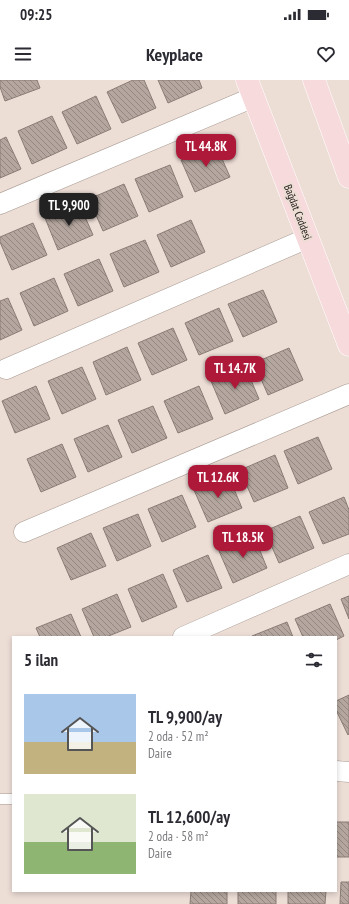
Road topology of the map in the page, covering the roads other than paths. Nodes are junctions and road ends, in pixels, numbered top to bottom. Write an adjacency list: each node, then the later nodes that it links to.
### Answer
1 (314, 80): 3 (main road)
2 (251, 89): 4 (street); 5 (main road, Bağdat Caddesi)
3 (347, 168)
4 (0, 204)
5 (308, 238): 6 (main road, Bağdat Caddesi); 7 (street)
6 (349, 345)
7 (6, 369)
8 (349, 394): 9 (street)
9 (24, 532)
10 (349, 564): 11 (street)
11 (185, 636)
12 (337, 772): 13 (street)
13 (349, 772)
14 (0, 799): 15 (lane)
15 (12, 799)

